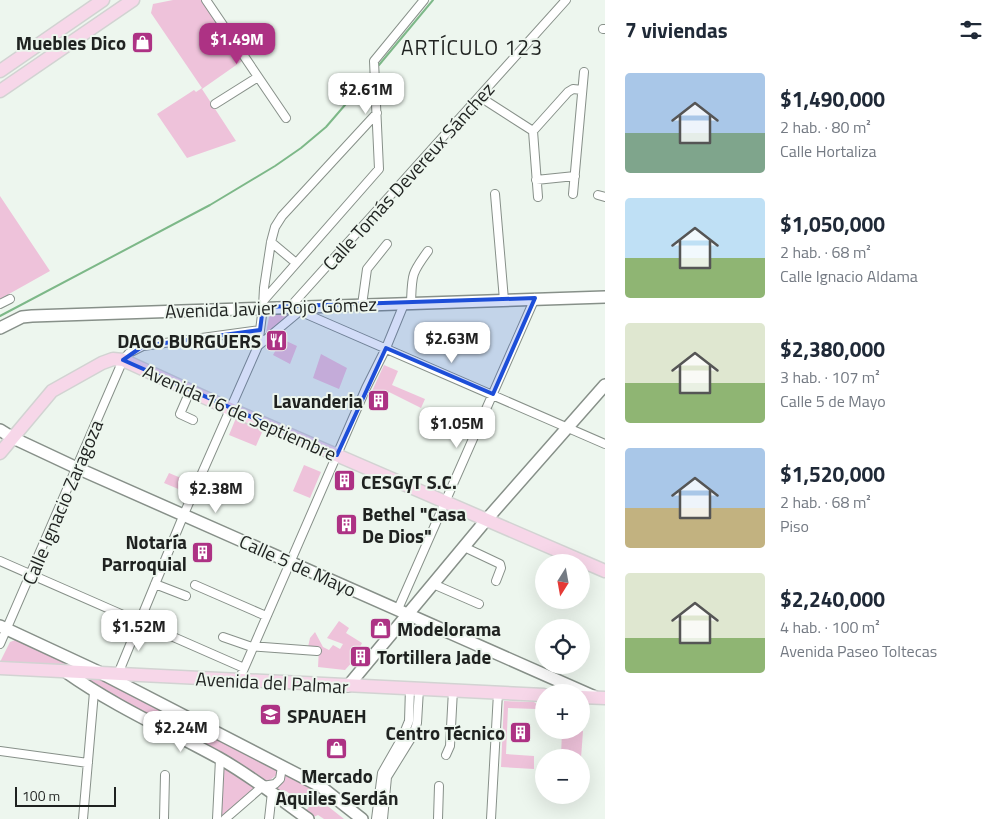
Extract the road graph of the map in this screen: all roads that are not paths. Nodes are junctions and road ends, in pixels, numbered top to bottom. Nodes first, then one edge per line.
1 (103, 0) edge
2 (133, 0) edge
3 (206, 0) edge
4 (424, 0) edge
5 (566, 0) edge
6 (0, 71) edge
7 (584, 72) dead end
8 (258, 76) junction
9 (582, 90) junction
10 (0, 91) edge
11 (480, 97) junction
12 (215, 104) dead end
13 (377, 113) junction
14 (286, 118) dead end
15 (533, 131) junction
16 (575, 176) junction
17 (536, 180) junction
18 (496, 194) dead end
19 (573, 194) dead end
20 (538, 197) dead end
21 (272, 242) junction
22 (387, 244) dead end
23 (428, 251) dead end
24 (296, 262) junction
25 (605, 296) edge
26 (535, 298) junction
27 (10, 299) dead end
28 (504, 300) junction
29 (0, 304) edge
30 (263, 304) junction
31 (408, 304) junction
32 (362, 305) junction
33 (295, 309) junction
34 (0, 328) edge
35 (260, 330) junction
36 (258, 346) junction
37 (386, 348) junction
38 (123, 360) junction
39 (605, 385) edge
40 (190, 391) junction
41 (493, 394) junction
42 (230, 408) junction
43 (193, 420) dead end
44 (568, 428) junction
45 (0, 430) edge
46 (13, 438) junction
47 (605, 444) edge
48 (0, 453) edge
49 (337, 455) junction
50 (77, 468) junction
51 (446, 502) junction
52 (184, 514) junction
53 (487, 519) junction
54 (464, 547) junction
55 (0, 561) edge
56 (290, 561) junction
57 (605, 571) edge
58 (31, 574) junction
59 (496, 581) dead end
60 (155, 584) junction
61 (433, 584) junction
62 (195, 585) dead end
63 (186, 596) dead end
64 (479, 604) dead end
65 (403, 611) junction
66 (266, 616) junction
67 (139, 622) junction
68 (3, 627) edge
69 (223, 637) dead end
70 (0, 644) edge
71 (253, 647) junction
72 (317, 651) dead end
73 (0, 668) edge
74 (66, 672) junction
75 (101, 673) junction
76 (118, 674) junction
77 (241, 674) junction
78 (348, 686) junction
79 (415, 689) junction
80 (453, 690) junction
81 (94, 692) junction
82 (498, 692) junction
83 (535, 694) edge
84 (601, 698) edge
85 (185, 716) junction
86 (202, 725) junction
87 (174, 734) junction
88 (189, 742) junction
89 (0, 751) edge
90 (446, 755) dead end
91 (220, 759) junction
92 (88, 764) junction
93 (282, 767) junction
94 (165, 775) dead end
95 (439, 786) dead end
96 (268, 789) junction
97 (84, 819) edge
98 (164, 819) edge
99 (217, 819) edge
100 (225, 819) edge
101 (270, 819) edge
102 (308, 819) edge
103 (362, 819) edge
104 (376, 819) edge
105 (383, 819) edge
106 (438, 819) edge
107 (491, 819) edge

1 - 6 main road
2 - 10 main road
3 - 8 street
4 - 13 street
5 - 11 street, Calle Tomás Devereux Sánchez
7 - 9 street
8 - 12 street
8 - 14 street
9 - 15 street
9 - 16 street
11 - 15 street
11 - 33 street, Calle Tomás Devereux Sánchez
13 - 21 street
13 - 24 street
15 - 17 street
16 - 17 street
16 - 19 street
17 - 20 street
18 - 28 street
21 - 24 street
21 - 30 street
22 - 32 street
23 - 31 street
24 - 30 street
25 - 26 street, Avenida Javier Rojo Gómez
26 - 28 street, Avenida Javier Rojo Gómez
26 - 41 street
27 - 29 street
28 - 31 street, Avenida Javier Rojo Gómez
30 - 33 street, Avenida Javier Rojo Gómez
30 - 34 street, Avenida Javier Rojo Gómez
30 - 35 street
31 - 32 street, Avenida Javier Rojo Gómez
31 - 37 street
32 - 33 street, Avenida Javier Rojo Gómez
33 - 36 street, Calle Tomás Devereux Sánchez
33 - 37 street
35 - 36 street
35 - 38 street
36 - 42 street
37 - 41 street
37 - 49 street
38 - 40 main road, Avenida 16 de Septiembre
38 - 46 main road
38 - 50 street, Calle Ignacio Zaragoza
39 - 44 street
40 - 42 main road, Avenida 16 de Septiembre
40 - 43 street
41 - 44 street
41 - 51 street
42 - 49 main road, Avenida 16 de Septiembre
42 - 52 street
44 - 47 street
44 - 53 street
45 - 46 street, Calle 5 de Mayo
46 - 48 main road
46 - 50 street, Calle 5 de Mayo
49 - 51 main road, Avenida 16 de Septiembre
49 - 56 street
50 - 52 street, Calle 5 de Mayo
50 - 58 street, Calle Ignacio Zaragoza
51 - 53 main road, Avenida 16 de Septiembre
51 - 65 street
52 - 56 street, Calle 5 de Mayo
52 - 60 street
53 - 54 street
53 - 57 main road, Avenida 16 de Septiembre
54 - 59 street
54 - 61 street
55 - 58 street
56 - 65 street, Calle 5 de Mayo
56 - 66 street
58 - 67 street
58 - 68 street, Calle Ignacio Zaragoza
60 - 63 street
60 - 67 street
61 - 64 street
61 - 65 street
62 - 66 street
65 - 78 street
65 - 84 street, Calle 5 de Mayo
66 - 71 street
67 - 76 street
67 - 77 street
68 - 70 street, Calle Ignacio Zaragoza
68 - 75 street
69 - 71 street
71 - 72 street
71 - 77 street
73 - 74 main road, Avenida del Palmar
74 - 75 main road, Avenida del Palmar
74 - 81 street
75 - 76 main road, Avenida del Palmar
75 - 85 street
76 - 77 main road, Avenida del Palmar
77 - 78 main road, Avenida del Palmar
78 - 79 main road, Avenida del Palmar
79 - 80 main road, Avenida del Palmar
79 - 104 street
79 - 105 street
80 - 82 main road, Avenida del Palmar
80 - 90 street
81 - 87 street
81 - 92 street
82 - 83 main road, Avenida del Palmar
82 - 107 street
85 - 86 street
85 - 87 street
86 - 88 street
86 - 93 street
87 - 88 street
88 - 91 street
89 - 92 street
91 - 96 street
91 - 99 street
92 - 97 street
93 - 96 street
93 - 103 street
94 - 98 street
95 - 106 street
96 - 100 street
96 - 101 street
96 - 102 street

